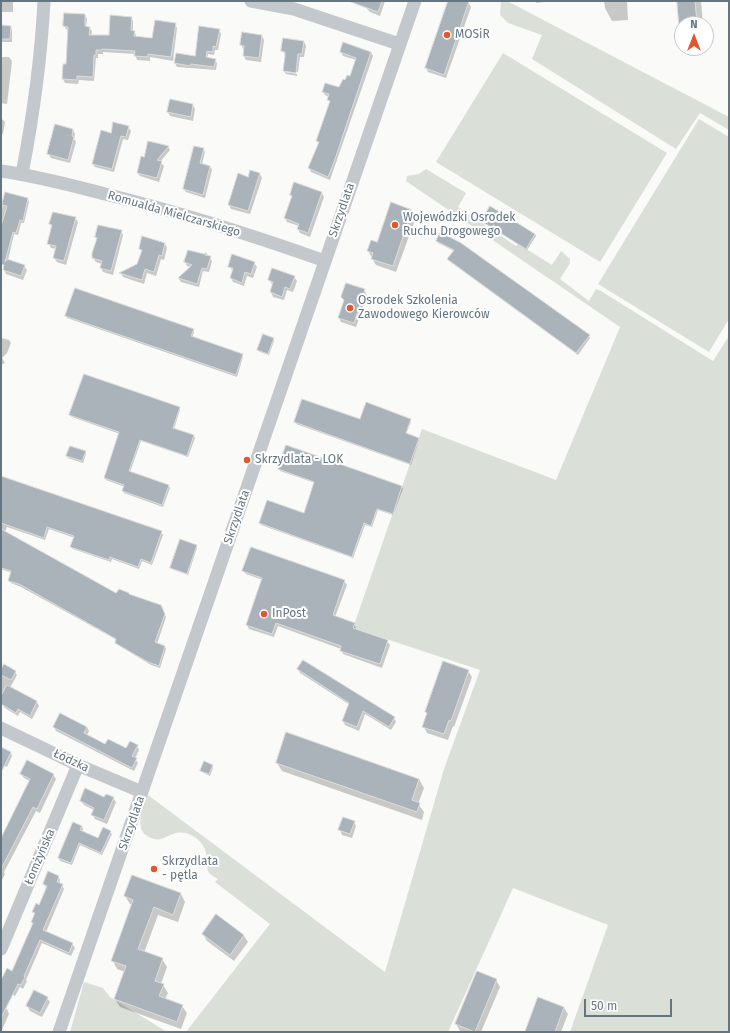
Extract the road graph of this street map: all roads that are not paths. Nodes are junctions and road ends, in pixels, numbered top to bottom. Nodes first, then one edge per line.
1 (44, 1) edge
2 (251, 1) edge
3 (415, 1) edge
4 (399, 44) junction
5 (1, 171) edge
6 (22, 174) junction
7 (325, 261) junction
8 (1, 728) edge
9 (78, 765) junction
10 (142, 792) junction
11 (1, 949) edge
12 (59, 1032) edge

1 - 6 street
2 - 4 street
3 - 4 street, Skrzydlata
4 - 7 street, Skrzydlata
5 - 6 street, Romualda Mielczarskiego
6 - 7 street, Romualda Mielczarskiego
7 - 10 street, Skrzydlata
8 - 9 street, Łódzka
9 - 10 street, Łódzka
9 - 11 street, Łomżyńska
10 - 12 street, Skrzydlata

